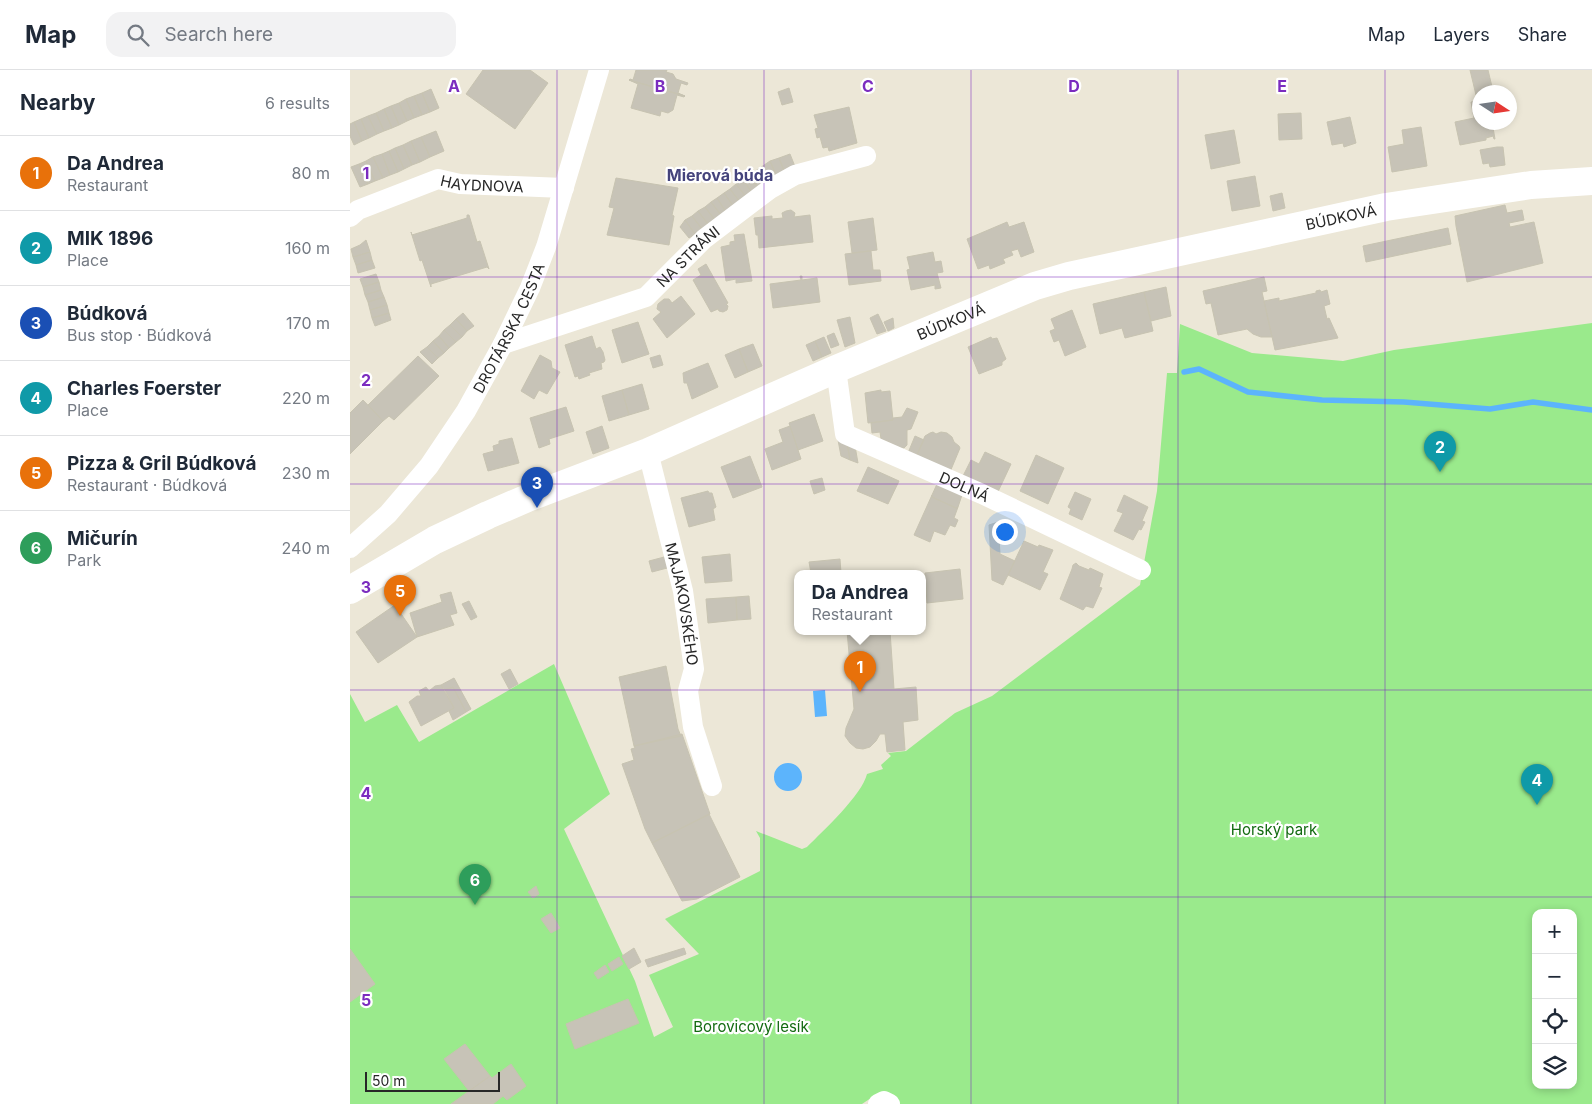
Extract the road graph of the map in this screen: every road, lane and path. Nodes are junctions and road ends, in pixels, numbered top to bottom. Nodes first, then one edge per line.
1 (599, 70) edge
2 (866, 156) dead end
3 (1592, 181) edge
4 (564, 188) junction
5 (350, 217) edge
6 (503, 344) junction
7 (836, 369) junction
8 (648, 452) junction
9 (350, 548) edge
10 (1141, 570) dead end
11 (350, 590) edge
12 (712, 786) dead end
13 (878, 1104) edge
14 (890, 1104) edge

1 - 4 street, DROTÁRSKA CESTA
2 - 6 street, NA STRÁNI
3 - 7 street, BÚDKOVÁ
4 - 5 street, HAYDNOVA
4 - 6 street, DROTÁRSKA CESTA
6 - 9 street, DROTÁRSKA CESTA
7 - 8 street, BÚDKOVÁ
7 - 10 street, DOLNÁ
8 - 11 street, BÚDKOVÁ
8 - 12 street, MAJAKOVSKÉHO
13 - 14 street

